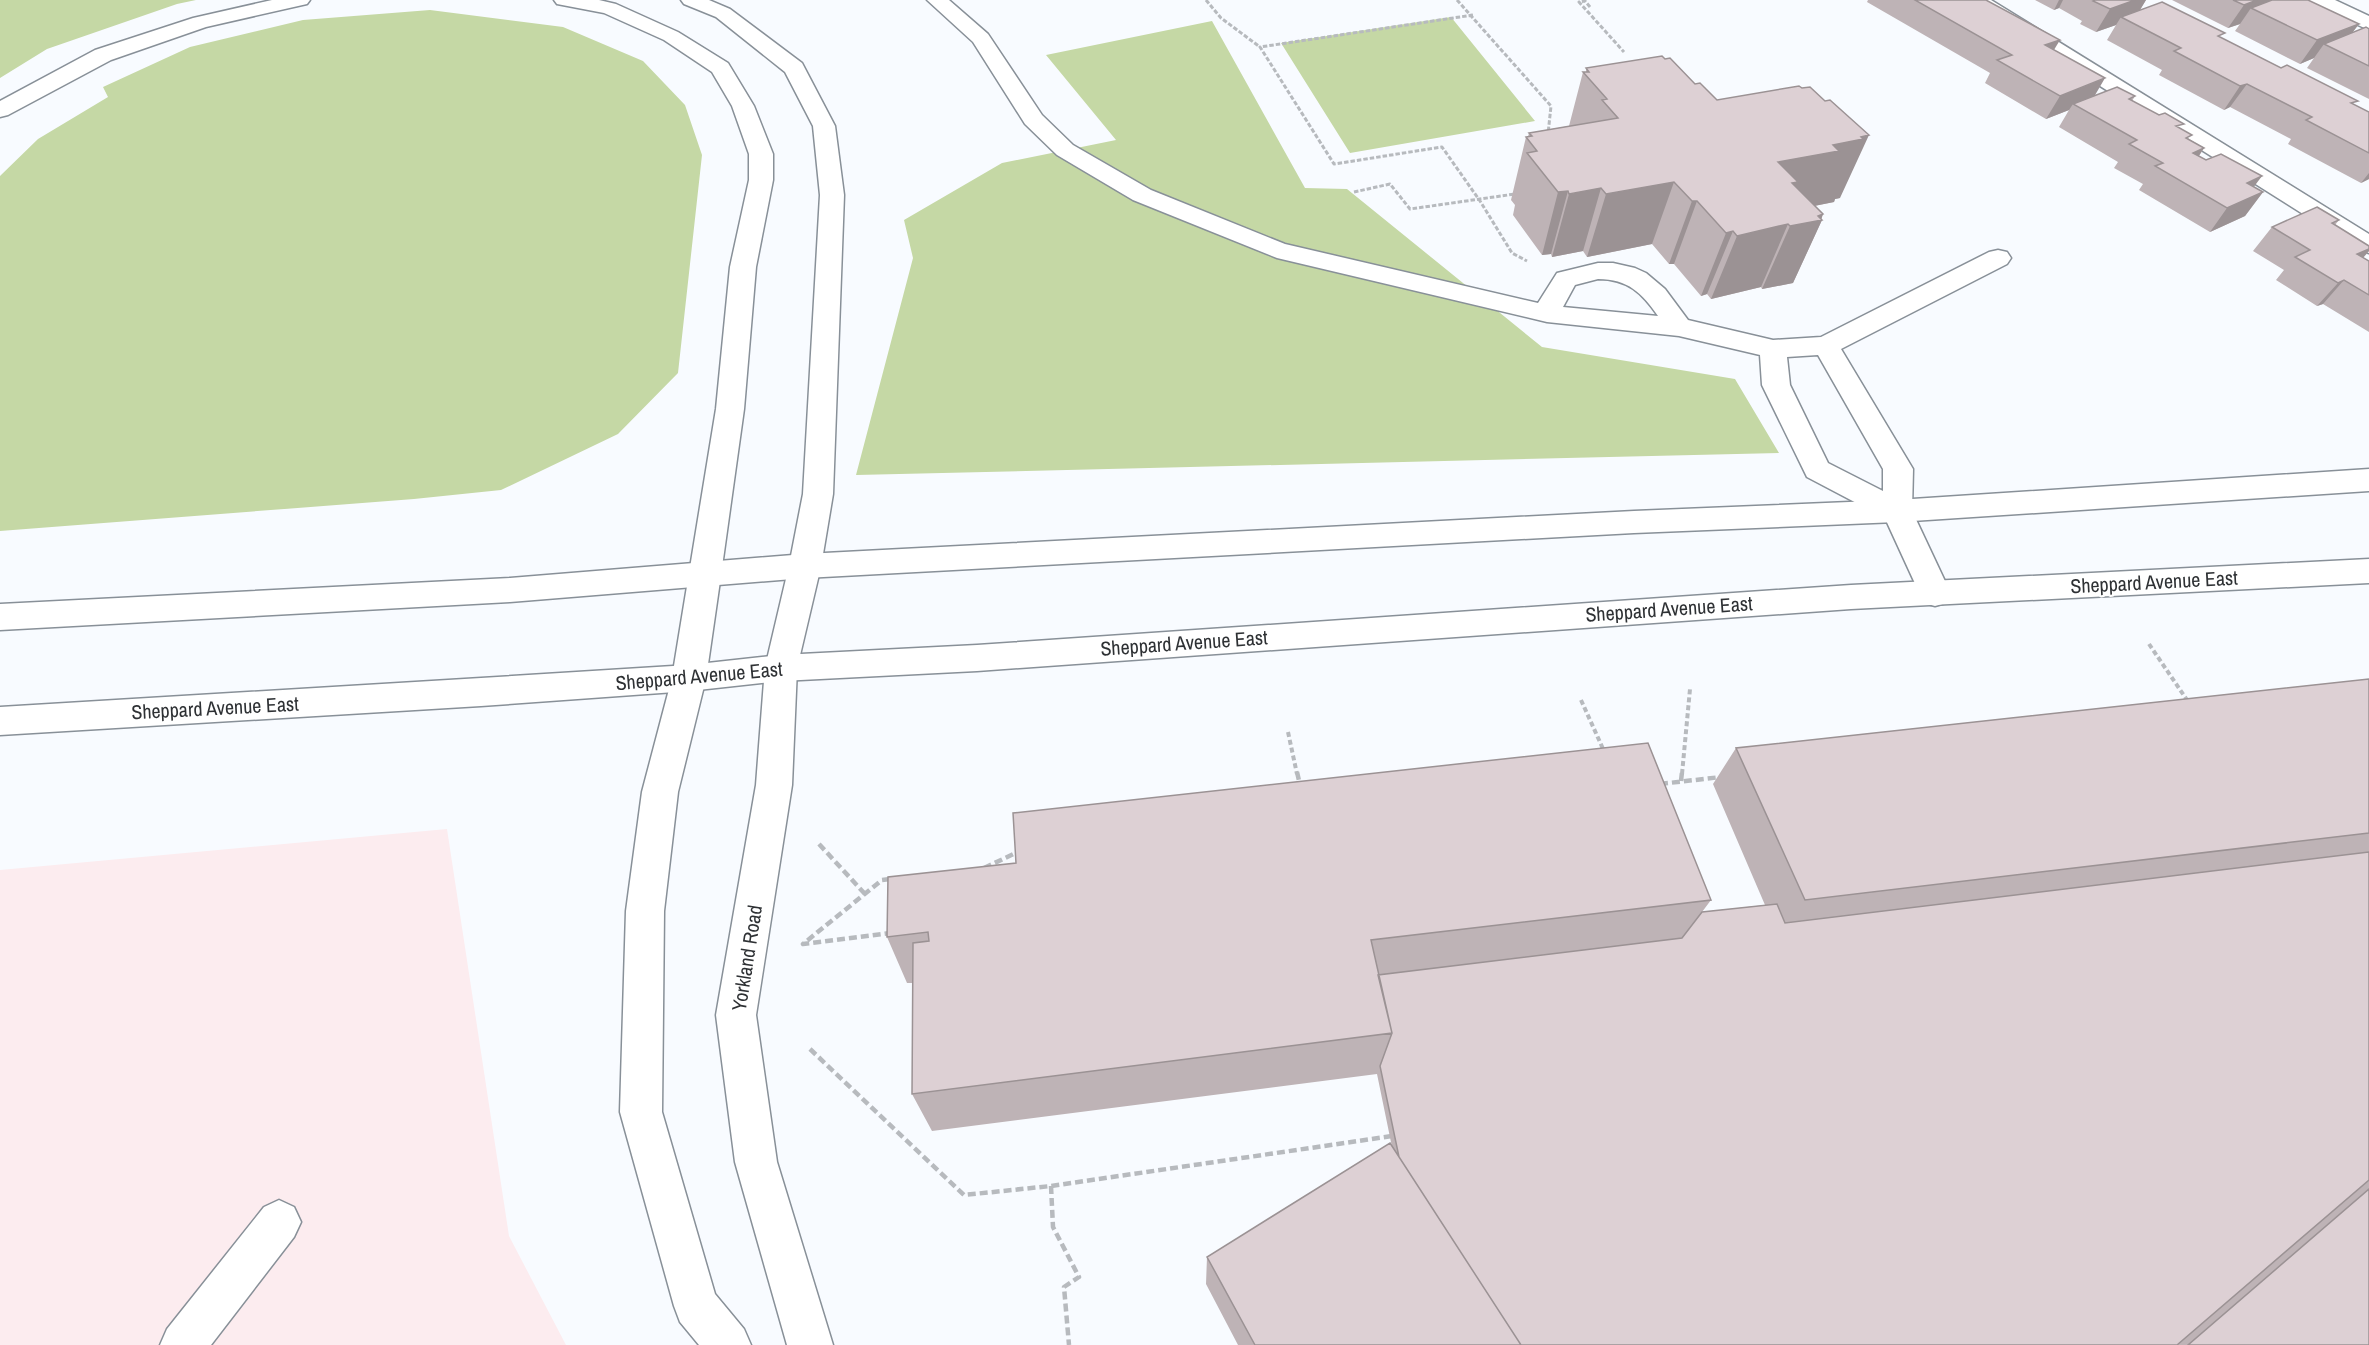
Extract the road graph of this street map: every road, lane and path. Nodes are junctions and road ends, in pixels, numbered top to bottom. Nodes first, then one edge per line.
1 (300, 0) edge
2 (564, 0) edge
3 (691, 0) edge
4 (937, 0) edge
5 (1206, 0) edge
6 (1457, 0) edge
7 (1977, 0) edge
8 (2318, 0) edge
9 (1590, 7) dead end
10 (1473, 15) junction
11 (2369, 24) edge
12 (1260, 47) junction
13 (1624, 52) dead end
14 (0, 110) edge
15 (1547, 142) edge
16 (1354, 192) dead end
17 (1521, 193) dead end
18 (1480, 201) junction
19 (2369, 245) edge
20 (1998, 258) dead end
21 (1566, 279) junction
22 (1547, 314) junction
23 (1679, 327) junction
24 (1826, 346) junction
25 (1773, 349) junction
26 (2369, 480) edge
27 (1897, 511) junction
28 (805, 566) junction
29 (2369, 571) edge
30 (705, 574) junction
31 (1935, 594) junction
32 (0, 617) edge
33 (2149, 644) dead end
34 (781, 668) junction
35 (689, 678) junction
36 (1690, 689) dead end
37 (1581, 700) dead end
38 (2195, 712) edge
39 (0, 721) edge
40 (1288, 732) dead end
41 (1607, 759) edge
42 (1729, 776) dead end
43 (1682, 782) junction
44 (1651, 785) edge
45 (1300, 788) edge
46 (819, 844) dead end
47 (1028, 851) edge
48 (980, 870) edge
49 (893, 879) edge
50 (865, 894) junction
51 (896, 933) edge
52 (810, 1049) dead end
53 (1396, 1135) edge
54 (1051, 1186) junction
55 (279, 1222) dead end
56 (183, 1345) edge
57 (728, 1345) edge
58 (810, 1345) edge
59 (1069, 1345) edge

1 - 14 main road
2 - 30 main road
3 - 28 main road, Yorkland Road
4 - 22 main road
5 - 12 path
6 - 10 path
7 - 19 main road
8 - 11 main road
9 - 13 path
10 - 12 path
10 - 15 path
12 - 18 path
16 - 18 path
17 - 18 path
18 - 21 path
20 - 24 main road
21 - 22 main road
21 - 23 main road
22 - 23 main road
23 - 25 main road
24 - 25 main road
24 - 27 main road
25 - 27 main road
26 - 27 main road
27 - 28 main road
27 - 31 main road
28 - 30 main road
28 - 34 main road, Yorkland Road
29 - 31 main road, Sheppard Avenue East
30 - 32 main road
30 - 35 main road
31 - 34 main road, Sheppard Avenue East
33 - 38 path
34 - 35 main road, Sheppard Avenue East
34 - 58 main road, Yorkland Road
35 - 39 main road, Sheppard Avenue East
35 - 57 main road
36 - 43 path
37 - 41 path
40 - 45 path
42 - 43 path
43 - 44 path
46 - 50 path
47 - 48 path
49 - 50 path
50 - 51 path
52 - 54 path
53 - 54 path
54 - 59 path
55 - 56 main road

